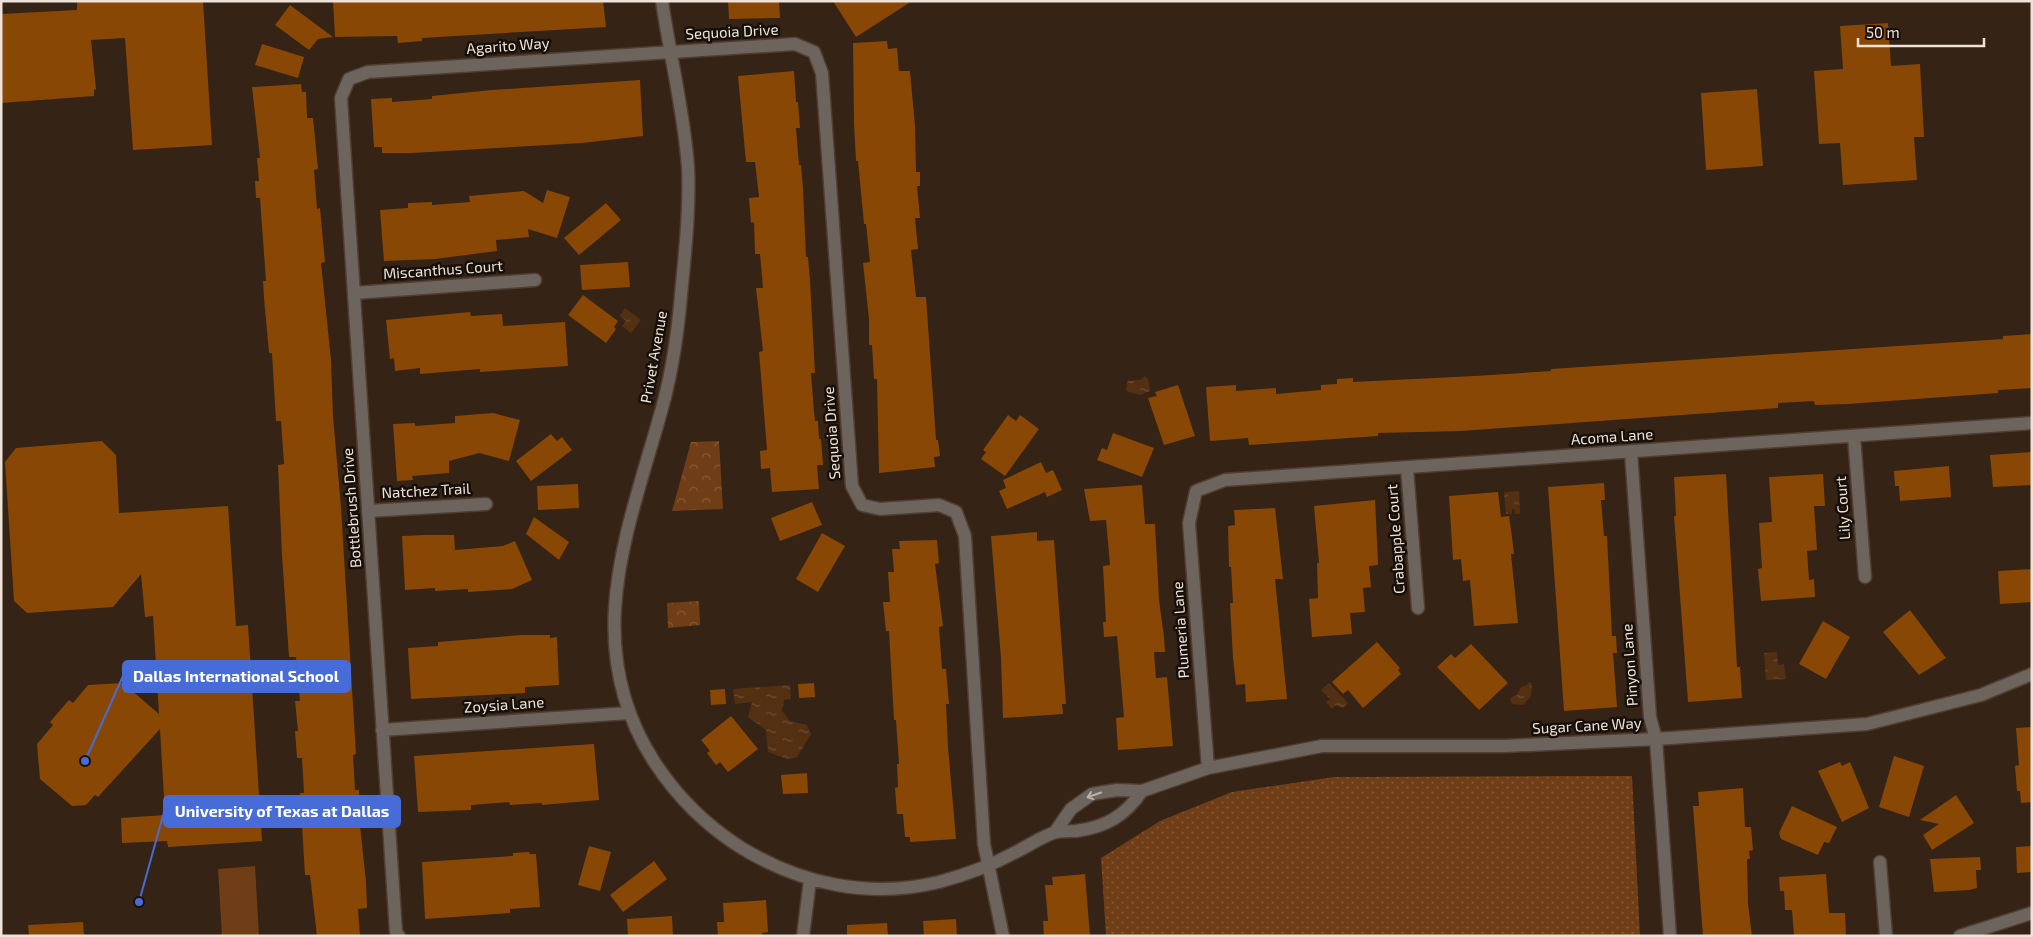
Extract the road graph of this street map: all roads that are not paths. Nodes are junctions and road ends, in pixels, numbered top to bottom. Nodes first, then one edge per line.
1 (662, 1) edge
2 (670, 52) junction
3 (350, 79) joint
4 (535, 280) dead end
5 (354, 293) junction
6 (2032, 423) edge
7 (1854, 436) junction
8 (1631, 452) junction
9 (1407, 468) junction
10 (1196, 491) joint
11 (486, 504) dead end
12 (368, 511) junction
13 (1865, 577) dead end
14 (1418, 608) dead end
15 (2032, 674) edge
16 (629, 713) junction
17 (382, 730) junction
18 (1656, 739) junction
19 (1208, 768) junction
20 (1142, 791) junction
21 (1056, 832) junction
22 (1880, 862) dead end
23 (987, 866) junction
24 (810, 880) junction
25 (2032, 913) edge
26 (398, 936) edge
27 (803, 936) edge
28 (1003, 936) edge
29 (1670, 936) edge
30 (1886, 936) edge
31 (1960, 936) edge

1 - 2 street, Privet Avenue
2 - 3 street, Agarito Way
2 - 16 street, Privet Avenue
2 - 23 street, Sequoia Drive
3 - 5 street, Bottlebrush Drive
4 - 5 street, Miscanthus Court
5 - 12 street, Bottlebrush Drive
6 - 7 street, Acoma Lane
7 - 8 street, Acoma Lane
7 - 13 street, Lily Court
8 - 9 street, Acoma Lane
8 - 18 street, Pinyon Lane
9 - 10 street, Acoma Lane
9 - 14 street, Crabapple Court
10 - 19 street, Plumeria Lane
11 - 12 street, Natchez Trail
12 - 17 street, Bottlebrush Drive
15 - 18 street, Sugar Cane Way
16 - 17 street, Zoysia Lane
16 - 24 street
17 - 26 street, Bottlebrush Drive
18 - 19 street, Sugar Cane Way
18 - 29 street, Pinyon Lane
19 - 20 street, Sugar Cane Way
20 - 21 street
20 -> 21 street, Sugar Cane Way
21 - 23 street
22 - 30 street
23 - 24 street
23 - 28 street, Sequoia Drive
24 - 27 street
25 - 31 street

